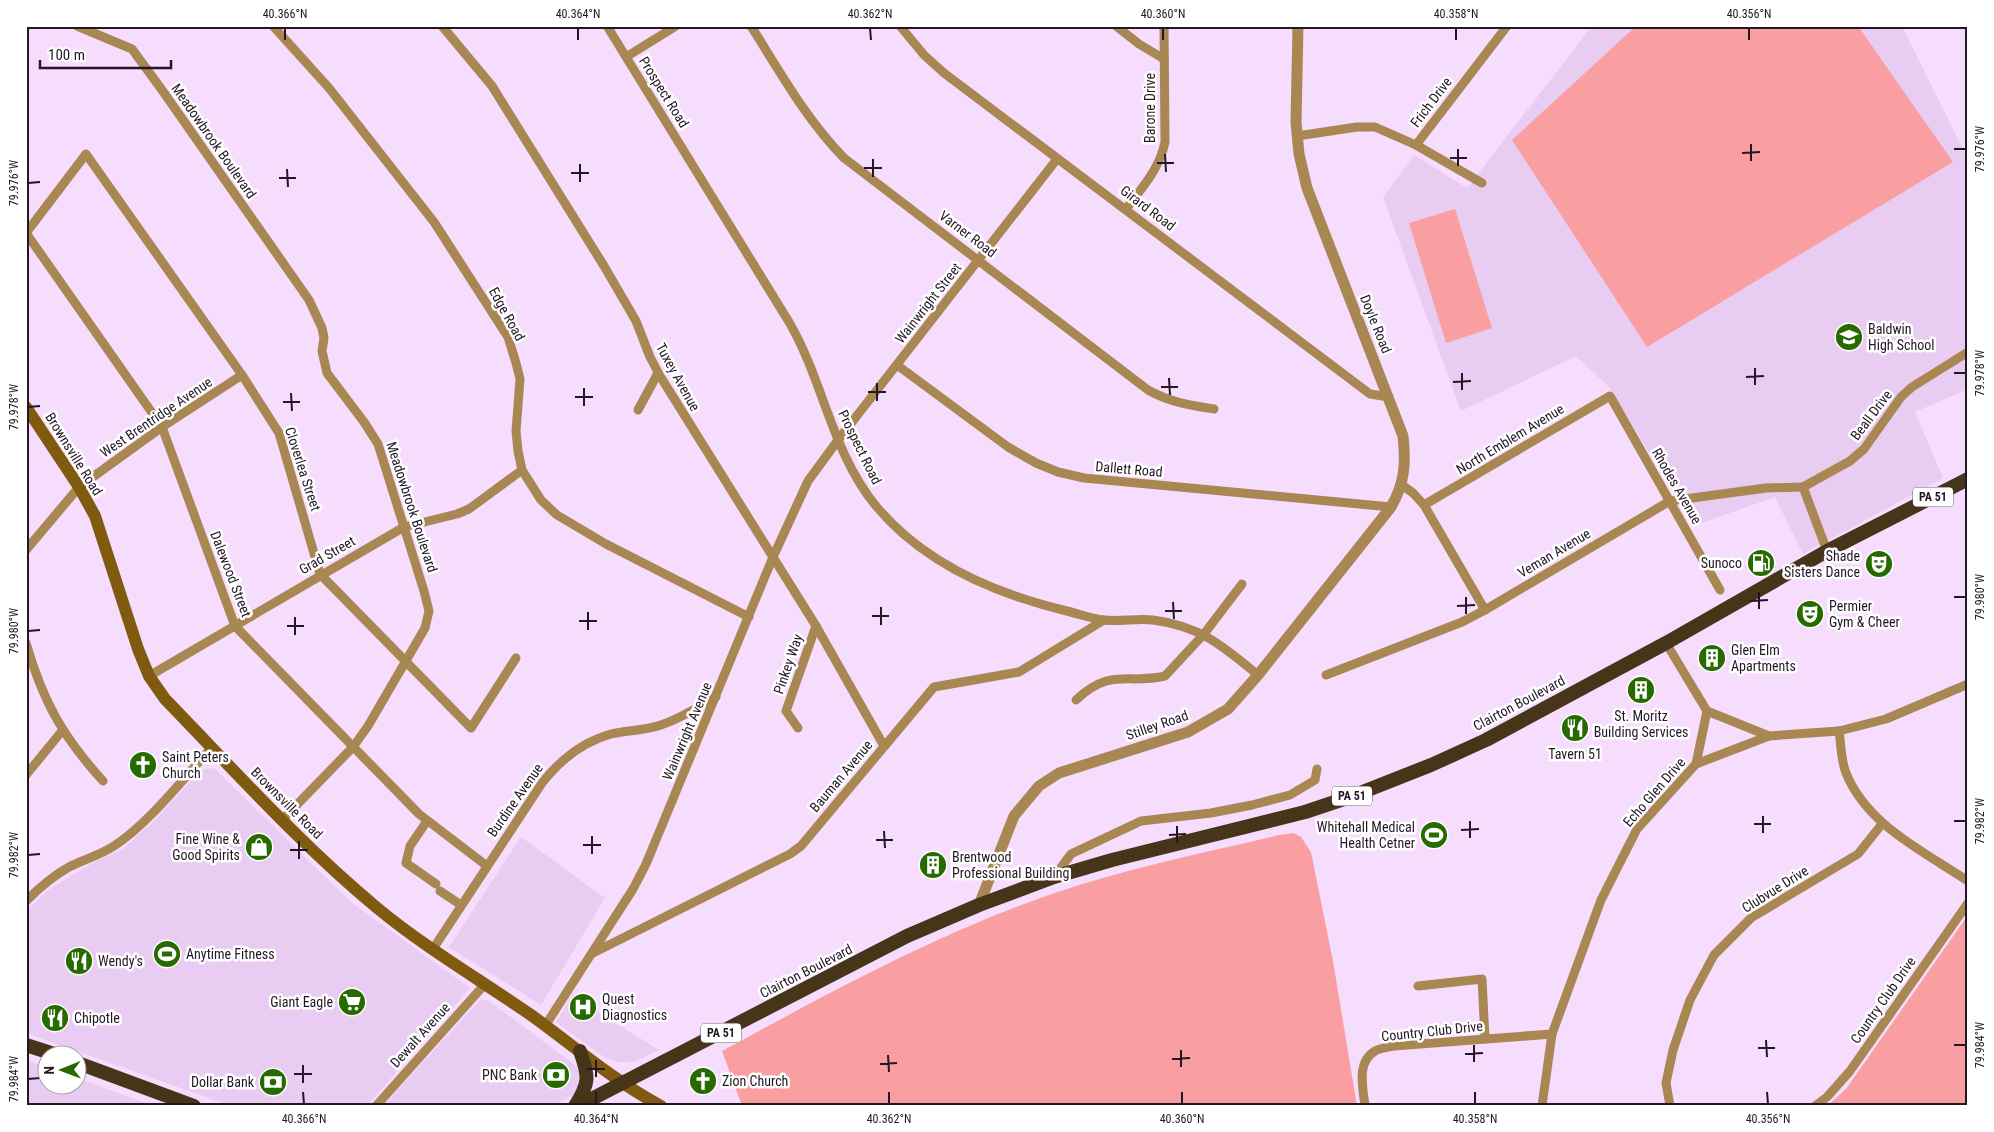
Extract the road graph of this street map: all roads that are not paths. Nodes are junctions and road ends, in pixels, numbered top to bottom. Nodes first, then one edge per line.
1 (77, 26) edge
2 (273, 26) edge
3 (442, 26) edge
4 (607, 26) edge
5 (676, 26) edge
6 (751, 26) edge
7 (900, 26) edge
8 (1116, 26) edge
9 (1164, 26) edge
10 (1298, 26) edge
11 (1507, 26) edge
12 (626, 58) junction
13 (1164, 59) junction
14 (1297, 136) junction
15 (1416, 145) junction
16 (1057, 159) junction
17 (1482, 183) dead end
18 (1126, 209) junction
19 (26, 233) edge
20 (980, 260) junction
21 (1968, 352) edge
22 (897, 365) junction
23 (658, 374) junction
24 (242, 375) junction
25 (1610, 396) joint
26 (1389, 397) junction
27 (26, 407) edge
28 (1214, 409) dead end
29 (638, 410) dead end
30 (162, 427) junction
31 (838, 440) junction
32 (522, 470) junction
33 (1968, 479) edge
34 (1402, 485) junction
35 (79, 487) junction
36 (1802, 487) junction
37 (1670, 501) junction
38 (1391, 506) junction
39 (1424, 506) junction
40 (404, 526) junction
41 (26, 550) edge
42 (1827, 551) junction
43 (773, 557) junction
44 (320, 574) junction
45 (1242, 584) dead end
46 (1720, 590) dead end
47 (1485, 610) junction
48 (749, 617) junction
49 (1104, 620) junction
50 (235, 626) junction
51 (816, 626) junction
52 (1204, 634) junction
53 (26, 643) edge
54 (1666, 643) junction
55 (516, 658) dead end
56 (405, 662) junction
57 (1258, 675) junction
58 (1326, 675) dead end
59 (149, 676) junction
60 (1968, 684) edge
61 (716, 697) junction
62 (1076, 700) dead end
63 (1707, 711) junction
64 (798, 728) dead end
65 (62, 731) junction
66 (1839, 731) junction
67 (1769, 736) junction
68 (884, 746) junction
69 (212, 747) junction
70 (353, 747) junction
71 (1696, 764) junction
72 (1318, 769) dead end
73 (26, 775) edge
74 (102, 781) dead end
75 (282, 820) junction
76 (427, 821) junction
77 (1882, 824) junction
78 (487, 866) junction
79 (1054, 877) junction
80 (1968, 881) edge
81 (26, 901) edge
82 (1968, 903) edge
83 (461, 905) junction
84 (979, 905) junction
85 (433, 948) junction
86 (592, 953) junction
87 (484, 984) junction
88 (1418, 986) dead end
89 (546, 1026) junction
90 (1552, 1034) junction
91 (1485, 1039) junction
92 (26, 1045) edge
93 (38, 1049) edge
94 (580, 1051) junction
95 (88, 1067) edge
96 (623, 1083) junction
97 (194, 1106) edge
98 (376, 1106) edge
99 (577, 1106) edge
100 (661, 1106) edge
101 (1366, 1106) edge
102 (1542, 1106) edge
103 (1670, 1106) edge
104 (1815, 1106) edge

1 - 40 street, Meadowbrook Boulevard
2 - 32 street, Edge Road
3 - 23 street, Tuxey Avenue
4 - 12 street, Prospect Road
5 - 12 street
6 - 20 street, Varner Road
7 - 16 street, Girard Road
8 - 13 street
9 - 13 street, Barone Drive
10 - 14 street, Doyle Road
11 - 15 street, Frich Drive
12 - 31 street, Prospect Road
13 - 18 street, Barone Drive
14 - 15 street, Frich Drive
14 - 26 street, Doyle Road
15 - 17 street
16 - 18 street, Girard Road
16 - 20 street, Wainwright Street
18 - 26 street, Girard Road
19 - 24 street, Cloverlea Street
19 - 30 street, Dalewood Street
20 - 22 street, Wainwright Street
20 - 28 street, Varner Road
21 - 36 street, Beall Drive
22 - 31 street, Wainwright Street
22 - 38 street, Dallett Road
23 - 29 street
23 - 43 street, Tuxey Avenue
24 - 30 street, West Brentridge Avenue
24 - 44 street, Cloverlea Street
25 - 37 street, Rhodes Avenue
25 - 39 street, North Emblem Avenue
26 - 34 street, Doyle Road
27 - 35 main road, Brownsville Road
30 - 35 street, West Brentridge Avenue
30 - 50 street, Dalewood Street
31 - 43 street, Wainwright Avenue
31 - 49 street, Prospect Road
32 - 40 street, Grad Street
32 - 48 street, Edge Road
33 - 42 highway, Clairton Boulevard / PA 51
34 - 38 street, Stilley Road
34 - 39 street
35 - 41 street, West Brentridge Avenue
35 - 59 main road, Brownsville Road
36 - 37 street, Veman Avenue
36 - 42 street
37 - 46 street, Rhodes Avenue
37 - 47 street, Veman Avenue
38 - 57 street, Stilley Road
39 - 47 street
40 - 44 street, Grad Street
40 - 56 street, Meadowbrook Boulevard
42 - 54 highway, Clairton Boulevard / PA 51
43 - 48 street, Wainwright Avenue
43 - 51 street, Tuxey Avenue
44 - 50 street, Grad Street
44 - 56 street, Cloverlea Street
45 - 52 street
47 - 58 street, Veman Avenue
48 - 61 street, Wainwright Avenue
49 - 52 street, Prospect Road
49 - 68 street, Bauman Avenue
50 - 59 street, Grad Street
50 - 70 street, Dalewood Street
51 - 64 street, Pinkey Way
51 - 68 street, Tuxey Avenue
52 - 57 street, Prospect Road
52 - 62 street
53 - 65 street
54 - 63 street
54 - 79 highway, Clairton Boulevard / PA 51
55 - 56 street, Cloverlea Street
56 - 70 street, Meadowbrook Boulevard
57 - 84 street, Stilley Road
59 - 69 main road, Brownsville Road
60 - 66 street, Echo Glen Drive
61 - 78 street, Burdine Avenue
61 - 86 street, Wainwright Avenue
63 - 67 street
63 - 71 street
65 - 73 street
65 - 74 street
66 - 67 street, Echo Glen Drive
66 - 77 street
67 - 71 street, Echo Glen Drive
68 - 86 street, Bauman Avenue
69 - 75 main road, Brownsville Road
69 - 81 street
70 - 75 street, Meadowbrook Boulevard
70 - 76 street, Dalewood Street
71 - 90 street, Echo Glen Drive
72 - 79 street
75 - 85 main road, Brownsville Road
76 - 78 street, Dalewood Street
76 - 83 street
77 - 80 street
77 - 103 street, Clubvue Drive
78 - 83 street, Burdine Avenue
79 - 84 highway, Clairton Boulevard / PA 51
82 - 104 street, Country Club Drive
83 - 85 street, Burdine Avenue
84 - 96 highway, Clairton Boulevard / PA 51
85 - 87 main road, Brownsville Road
86 - 89 street, Wainwright Avenue
87 - 89 main road, Brownsville Road
87 - 98 street, Dewalt Avenue
88 - 91 street
89 - 94 main road, Brownsville Road
90 - 91 street, Country Club Drive
90 - 102 street, Echo Glen Drive
91 - 101 street, Country Club Drive
92 - 93 highway
94 - 96 main road, Brownsville Road
94 - 99 highway
95 - 97 highway
96 - 99 highway, Clairton Boulevard / PA 51
96 - 100 main road, Brownsville Road

